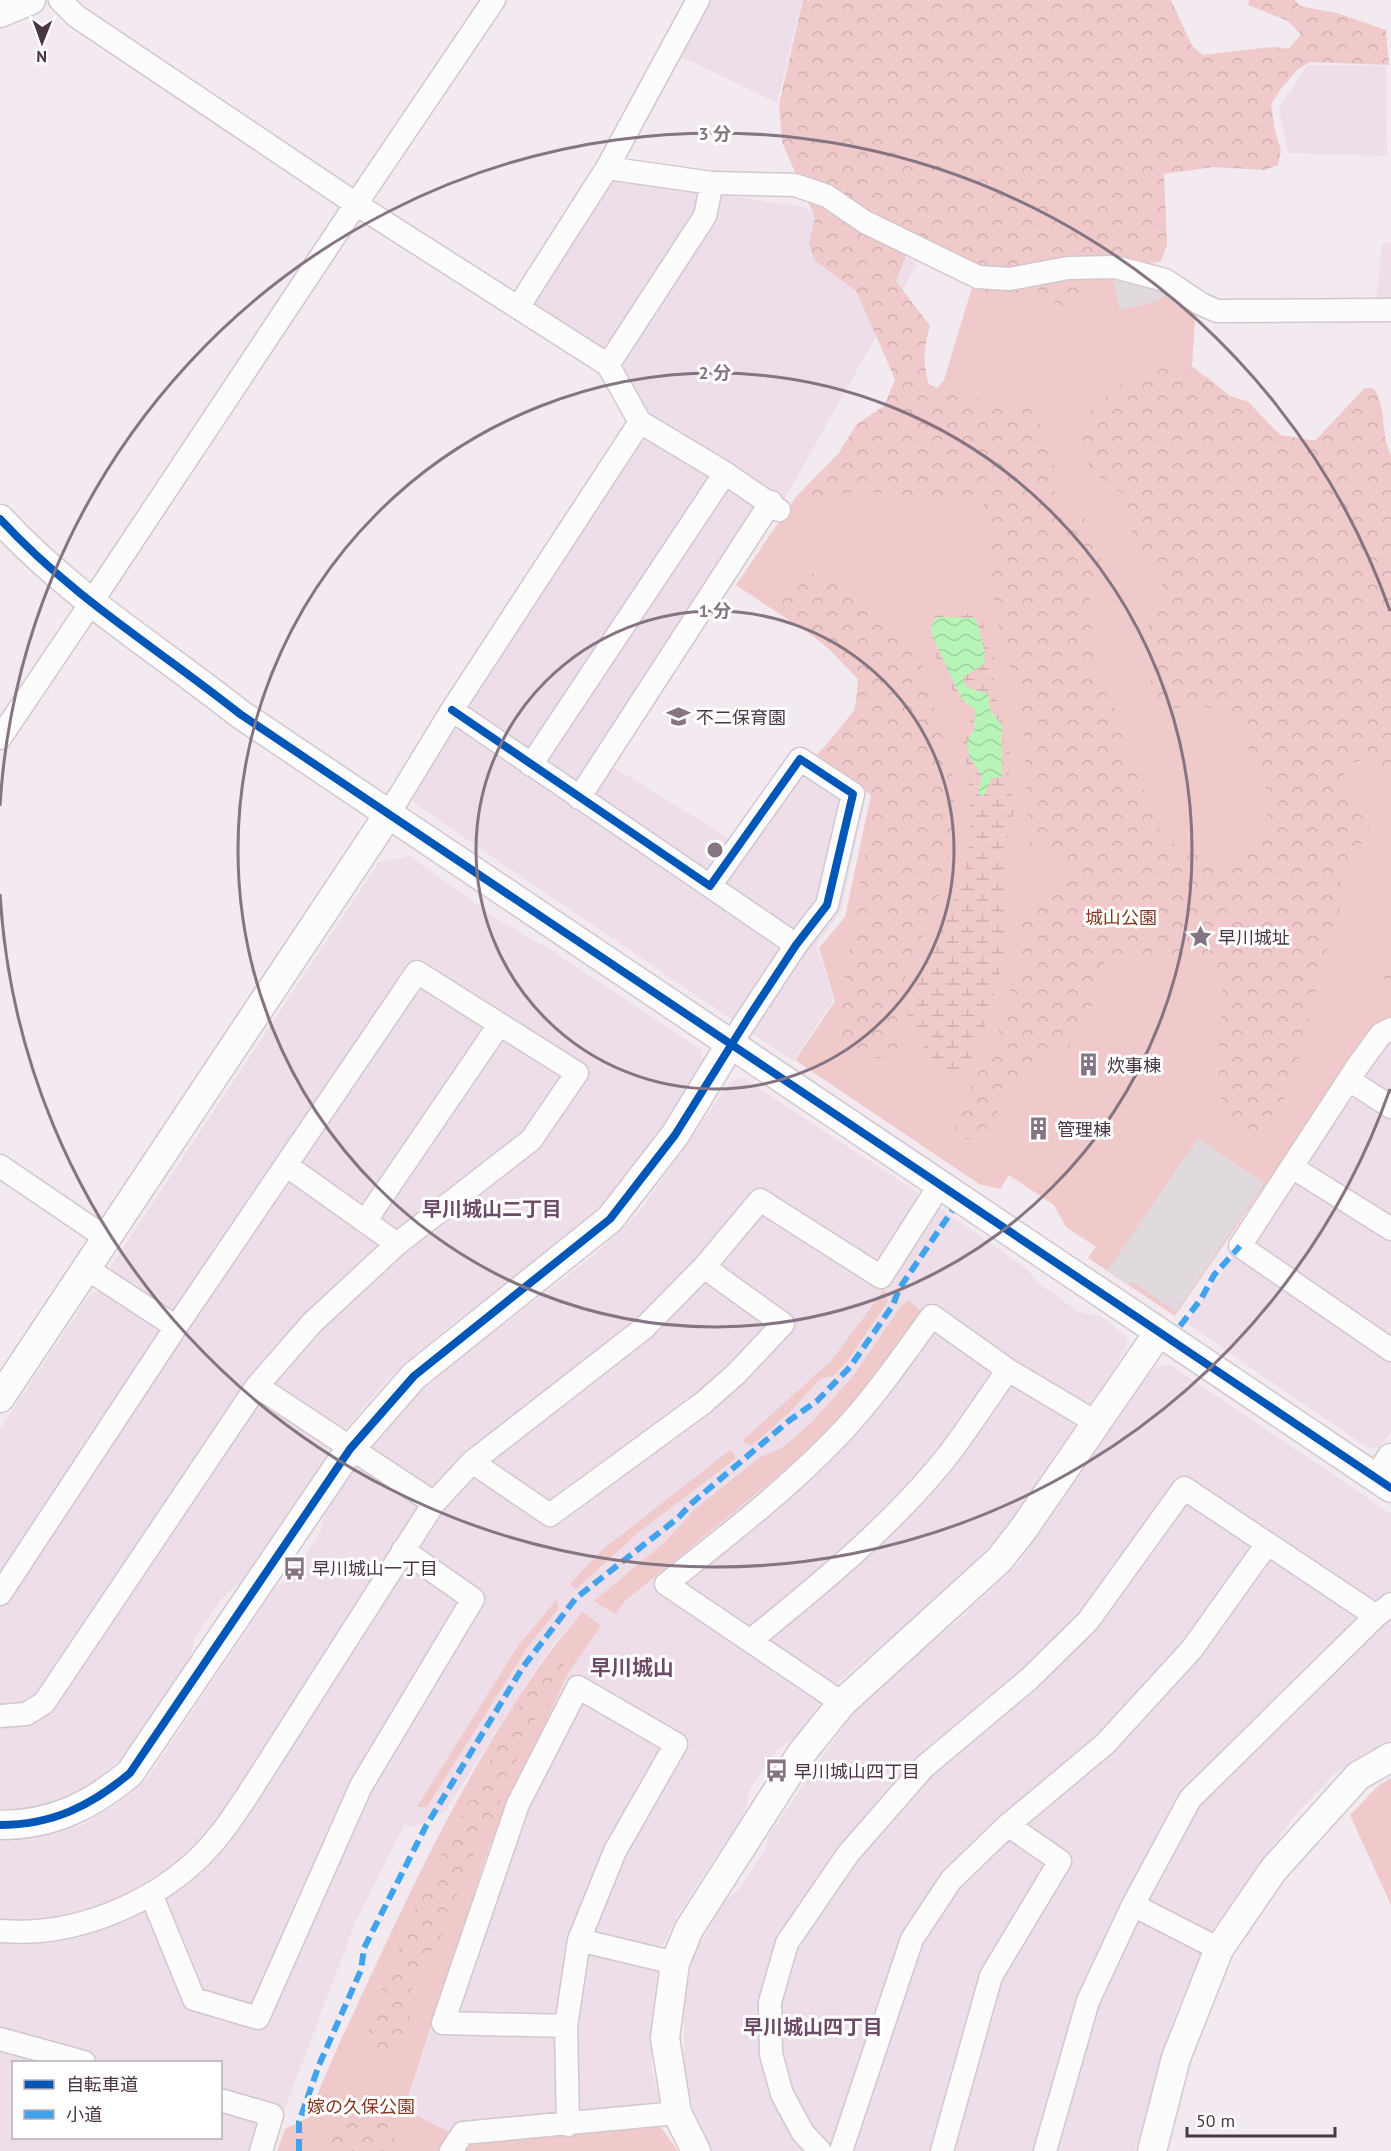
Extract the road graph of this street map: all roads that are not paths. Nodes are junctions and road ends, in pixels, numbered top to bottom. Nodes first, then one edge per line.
1 (31, 0) edge
2 (60, 0) edge
3 (494, 0) edge
4 (698, 0) edge
5 (0, 13) edge
6 (607, 168) junction
7 (712, 183) junction
8 (356, 204) junction
9 (519, 306) junction
10 (1391, 310) edge
11 (608, 365) junction
12 (640, 422) junction
13 (725, 473) junction
14 (0, 519) edge
15 (0, 542) edge
16 (87, 609) junction
17 (452, 710) junction
18 (0, 738) edge
19 (531, 765) junction
20 (579, 798) junction
21 (388, 815) junction
22 (710, 886) junction
23 (796, 945) junction
24 (499, 1025) junction
25 (1391, 1029) edge
26 (730, 1045) junction
27 (1349, 1080) junction
28 (1391, 1107) edge
29 (286, 1165) junction
30 (0, 1166) edge
31 (1292, 1167) junction
32 (941, 1183) junction
33 (366, 1220) junction
34 (1391, 1229) edge
35 (106, 1238) junction
36 (397, 1244) junction
37 (704, 1267) junction
38 (86, 1268) junction
39 (176, 1327) junction
40 (1159, 1332) junction
41 (1391, 1350) edge
42 (1008, 1370) junction
43 (257, 1386) junction
44 (0, 1398) edge
45 (1097, 1423) junction
46 (350, 1449) junction
47 (472, 1462) junction
48 (1387, 1475) edge
49 (434, 1503) junction
50 (1267, 1544) junction
51 (402, 1550) junction
52 (0, 1594) edge
53 (1384, 1610) edge
54 (751, 1640) junction
55 (842, 1703) junction
56 (0, 1716) edge
57 (1391, 1757) edge
58 (0, 1825) edge
59 (1008, 1825) junction
60 (151, 1894) junction
61 (1133, 1905) junction
62 (0, 1931) edge
63 (579, 1940) junction
64 (1219, 1949) junction
65 (675, 1963) junction
66 (566, 2026) junction
67 (0, 2039) edge
68 (80, 2061) edge
69 (222, 2101) edge
70 (677, 2113) junction
71 (568, 2125) junction
72 (261, 2151) edge
73 (451, 2151) edge
74 (696, 2151) edge
75 (820, 2151) edge
76 (841, 2151) edge
77 (942, 2151) edge
78 (1046, 2151) edge
79 (1152, 2151) edge

1 - 5 street
2 - 8 street
3 - 8 street
4 - 6 street
6 - 7 street
6 - 9 street
7 - 10 street
7 - 11 street
8 - 9 street
8 - 16 street
9 - 11 street
11 - 12 street
12 - 13 street
12 - 17 street
13 - 19 street
13 - 20 street
14 - 16 street
15 - 16 street
16 - 18 street
16 - 21 street
17 - 19 street
17 - 21 street
19 - 20 street
20 - 22 street
21 - 26 street
21 - 35 street
22 - 23 street
22 - 23 street
23 - 26 street
24 - 29 street
24 - 33 street
24 - 36 street
25 - 27 street
26 - 32 street
26 - 46 street
27 - 28 street
27 - 31 street
29 - 33 street
29 - 39 street
30 - 35 street
31 - 34 street
31 - 41 street
32 - 37 street
32 - 40 street
33 - 36 street
35 - 38 street
36 - 43 street
37 - 47 street
37 - 47 street
38 - 39 street
38 - 44 street
39 - 52 street
40 - 45 street
40 - 48 street
42 - 45 street
42 - 54 street
42 - 54 street
43 - 46 street
43 - 56 street
45 - 55 street
46 - 49 street
46 - 58 street
47 - 49 street
49 - 51 street
50 - 53 street
50 - 59 street
50 - 75 street
51 - 60 street
51 - 60 street
53 - 61 street
54 - 55 street
55 - 65 street
57 - 64 street
59 - 76 street
59 - 77 street
60 - 62 street
61 - 64 street
61 - 78 street
63 - 65 street
63 - 66 street
63 - 66 street
64 - 79 street
65 - 70 street
66 - 71 street
67 - 68 street
69 - 72 street
70 - 71 street
70 - 74 street
71 - 73 street

